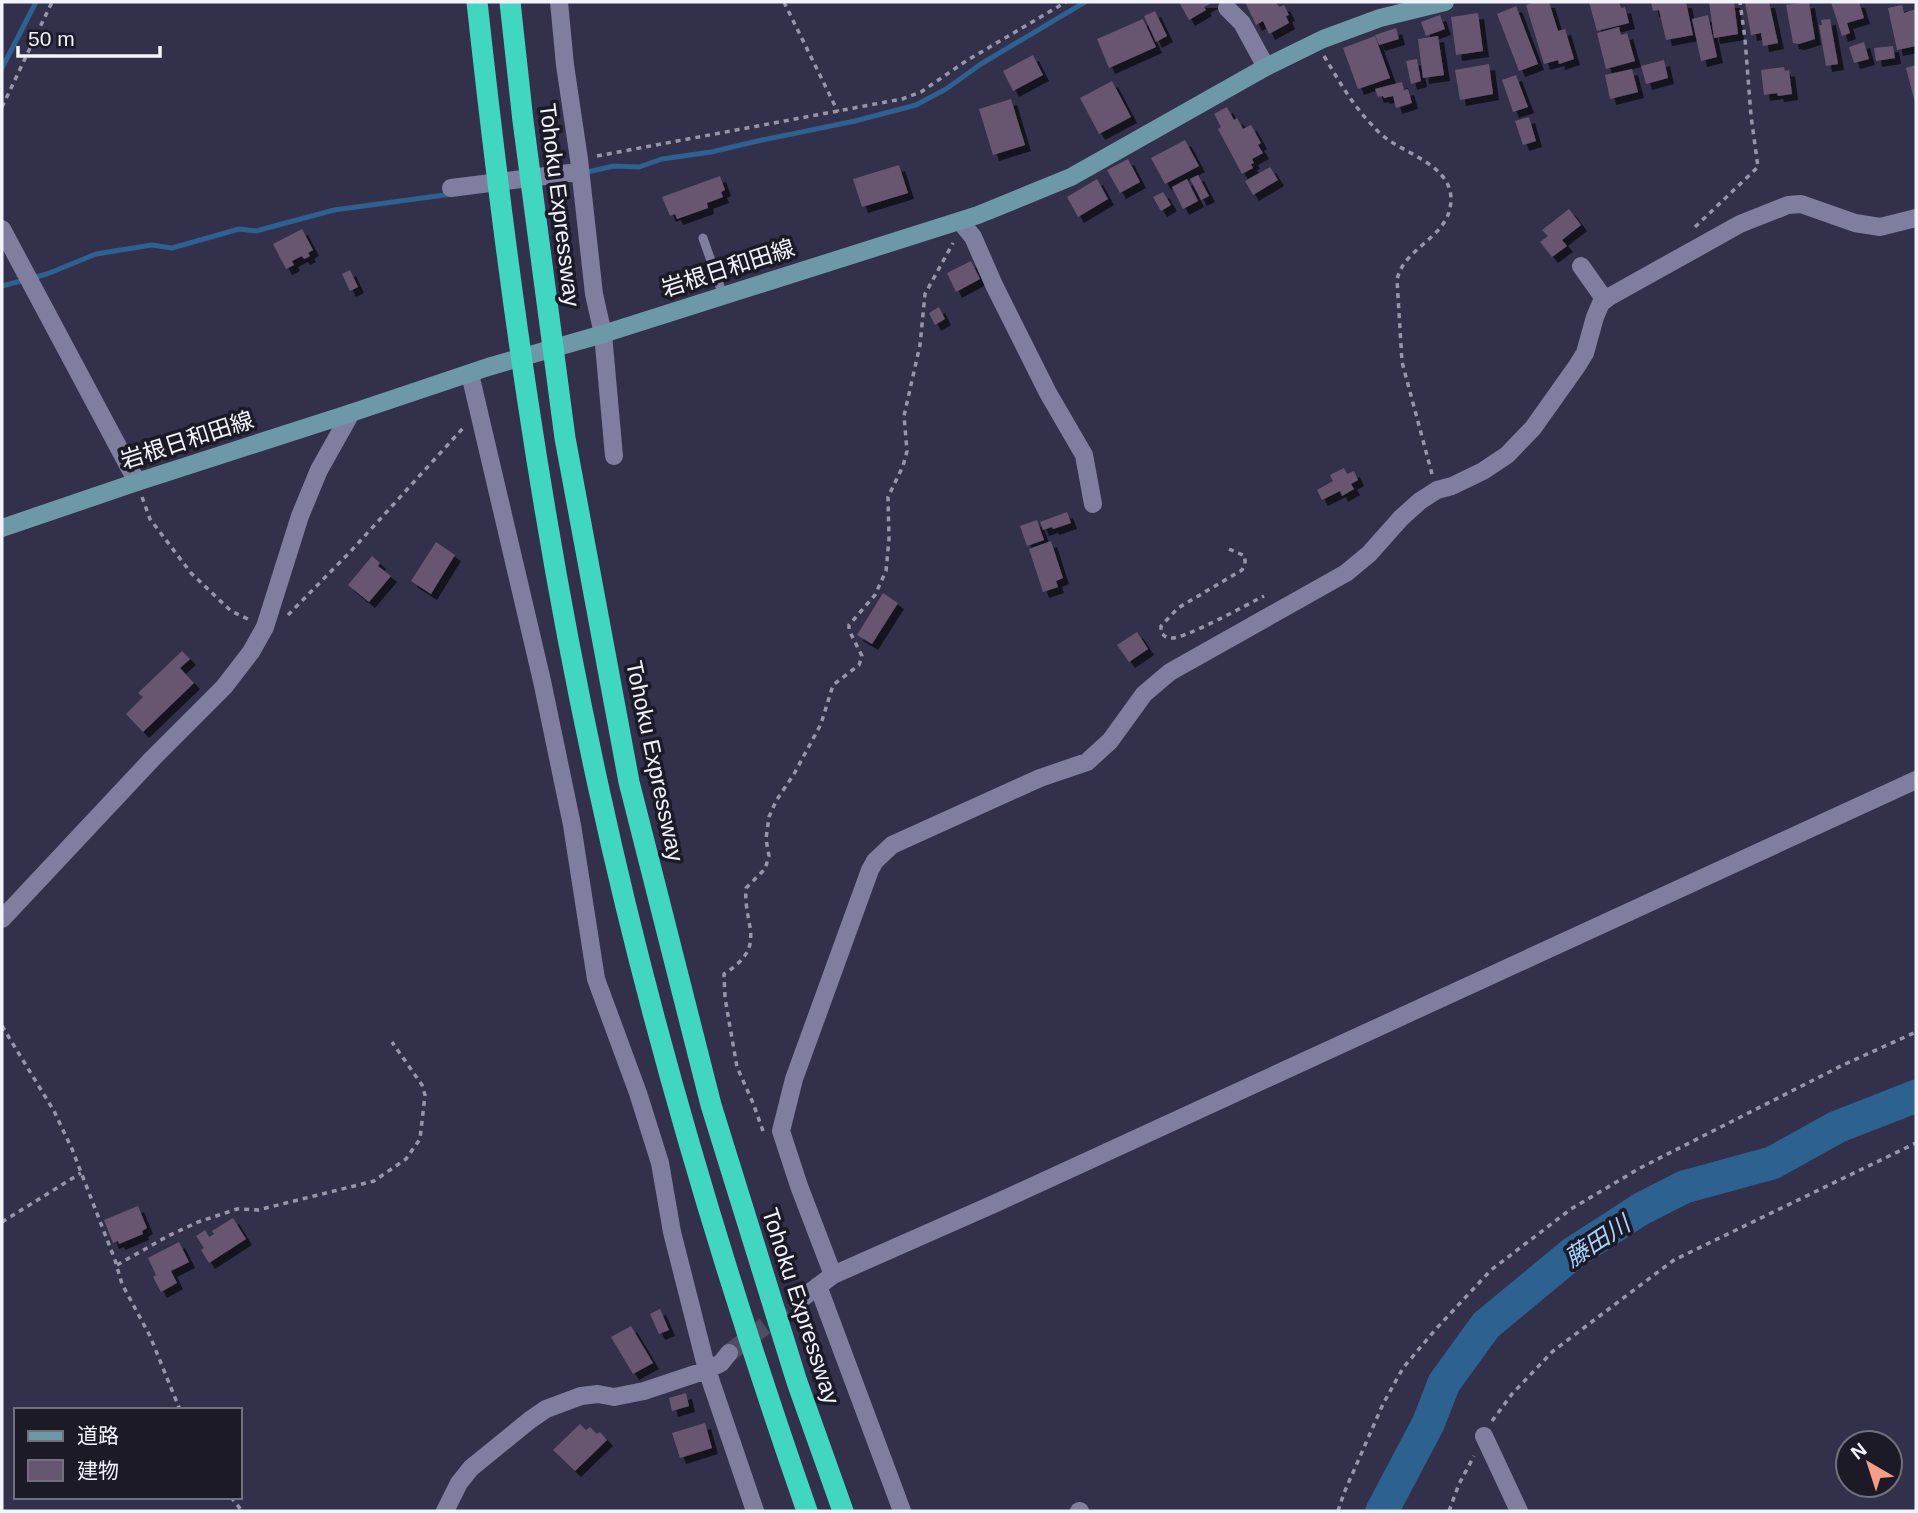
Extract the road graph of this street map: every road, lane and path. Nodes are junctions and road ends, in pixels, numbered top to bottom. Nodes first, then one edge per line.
1 (52, 2) edge
2 (477, 2) edge
3 (510, 2) edge
4 (559, 2) edge
5 (785, 2) edge
6 (1066, 2) edge
7 (1445, 2) edge
8 (1740, 2) edge
9 (1227, 8) dead end
10 (1316, 43) junction
11 (1266, 67) junction
12 (2, 107) edge
13 (838, 112) junction
14 (578, 166) junction
15 (451, 188) dead end
16 (1916, 218) edge
17 (960, 221) junction
18 (2, 229) edge
19 (1690, 232) dead end
20 (703, 238) dead end
21 (1581, 266) dead end
22 (723, 295) junction
23 (1605, 300) junction
24 (595, 336) junction
25 (470, 374) junction
26 (351, 413) junction
27 (614, 456) dead end
28 (137, 482) junction
29 (1437, 490) junction
30 (1093, 504) dead end
31 (2, 528) edge
32 (1229, 549) dead end
33 (1270, 593) dead end
34 (1916, 780) edge
35 (2, 919) edge
36 (2, 1026) edge
37 (1916, 1032) edge
38 (392, 1042) dead end
39 (766, 1141) dead end
40 (1916, 1143) edge
41 (81, 1173) junction
42 (2, 1222) edge
43 (117, 1265) junction
44 (833, 1275) junction
45 (818, 1286) junction
46 (797, 1302) tunnel mouth
47 (730, 1353) tunnel mouth
48 (707, 1370) junction
49 (179, 1408) edge
50 (1484, 1436) junction
51 (445, 1511) edge
52 (755, 1511) edge
53 (807, 1511) edge
54 (843, 1511) edge
55 (902, 1511) edge
56 (1338, 1511) edge
57 (1449, 1511) edge
58 (1519, 1511) edge

1 - 12 path
2 - 53 highway
3 - 54 highway, Tohoku Expressway
4 - 14 street
5 - 13 path
6 - 13 path
7 - 10 main road, 岩根日和田線
8 - 19 path
9 - 11 street
10 - 11 main road, 岩根日和田線
10 - 29 path
11 - 17 main road, 岩根日和田線
13 - 14 path
14 - 15 street
14 - 24 street
16 - 23 street
17 - 22 main road, 岩根日和田線
17 - 30 street
17 - 39 path
18 - 28 street
20 - 22 lane
21 - 23 street
22 - 24 main road, 岩根日和田線
23 - 29 street
24 - 25 main road, 岩根日和田線
24 - 27 street
25 - 26 main road, 岩根日和田線
25 - 48 street
26 - 28 main road, 岩根日和田線
26 - 35 street
28 - 31 main road, 岩根日和田線
29 - 44 street
32 - 33 path
34 - 44 street
36 - 41 path
37 - 56 path
38 - 43 path
40 - 50 path
41 - 42 path
41 - 43 path
43 - 49 path
44 - 45 street
45 - 46 street
45 - 55 street
47 - 48 street
48 - 51 street
48 - 52 street
50 - 57 path
50 - 58 street

